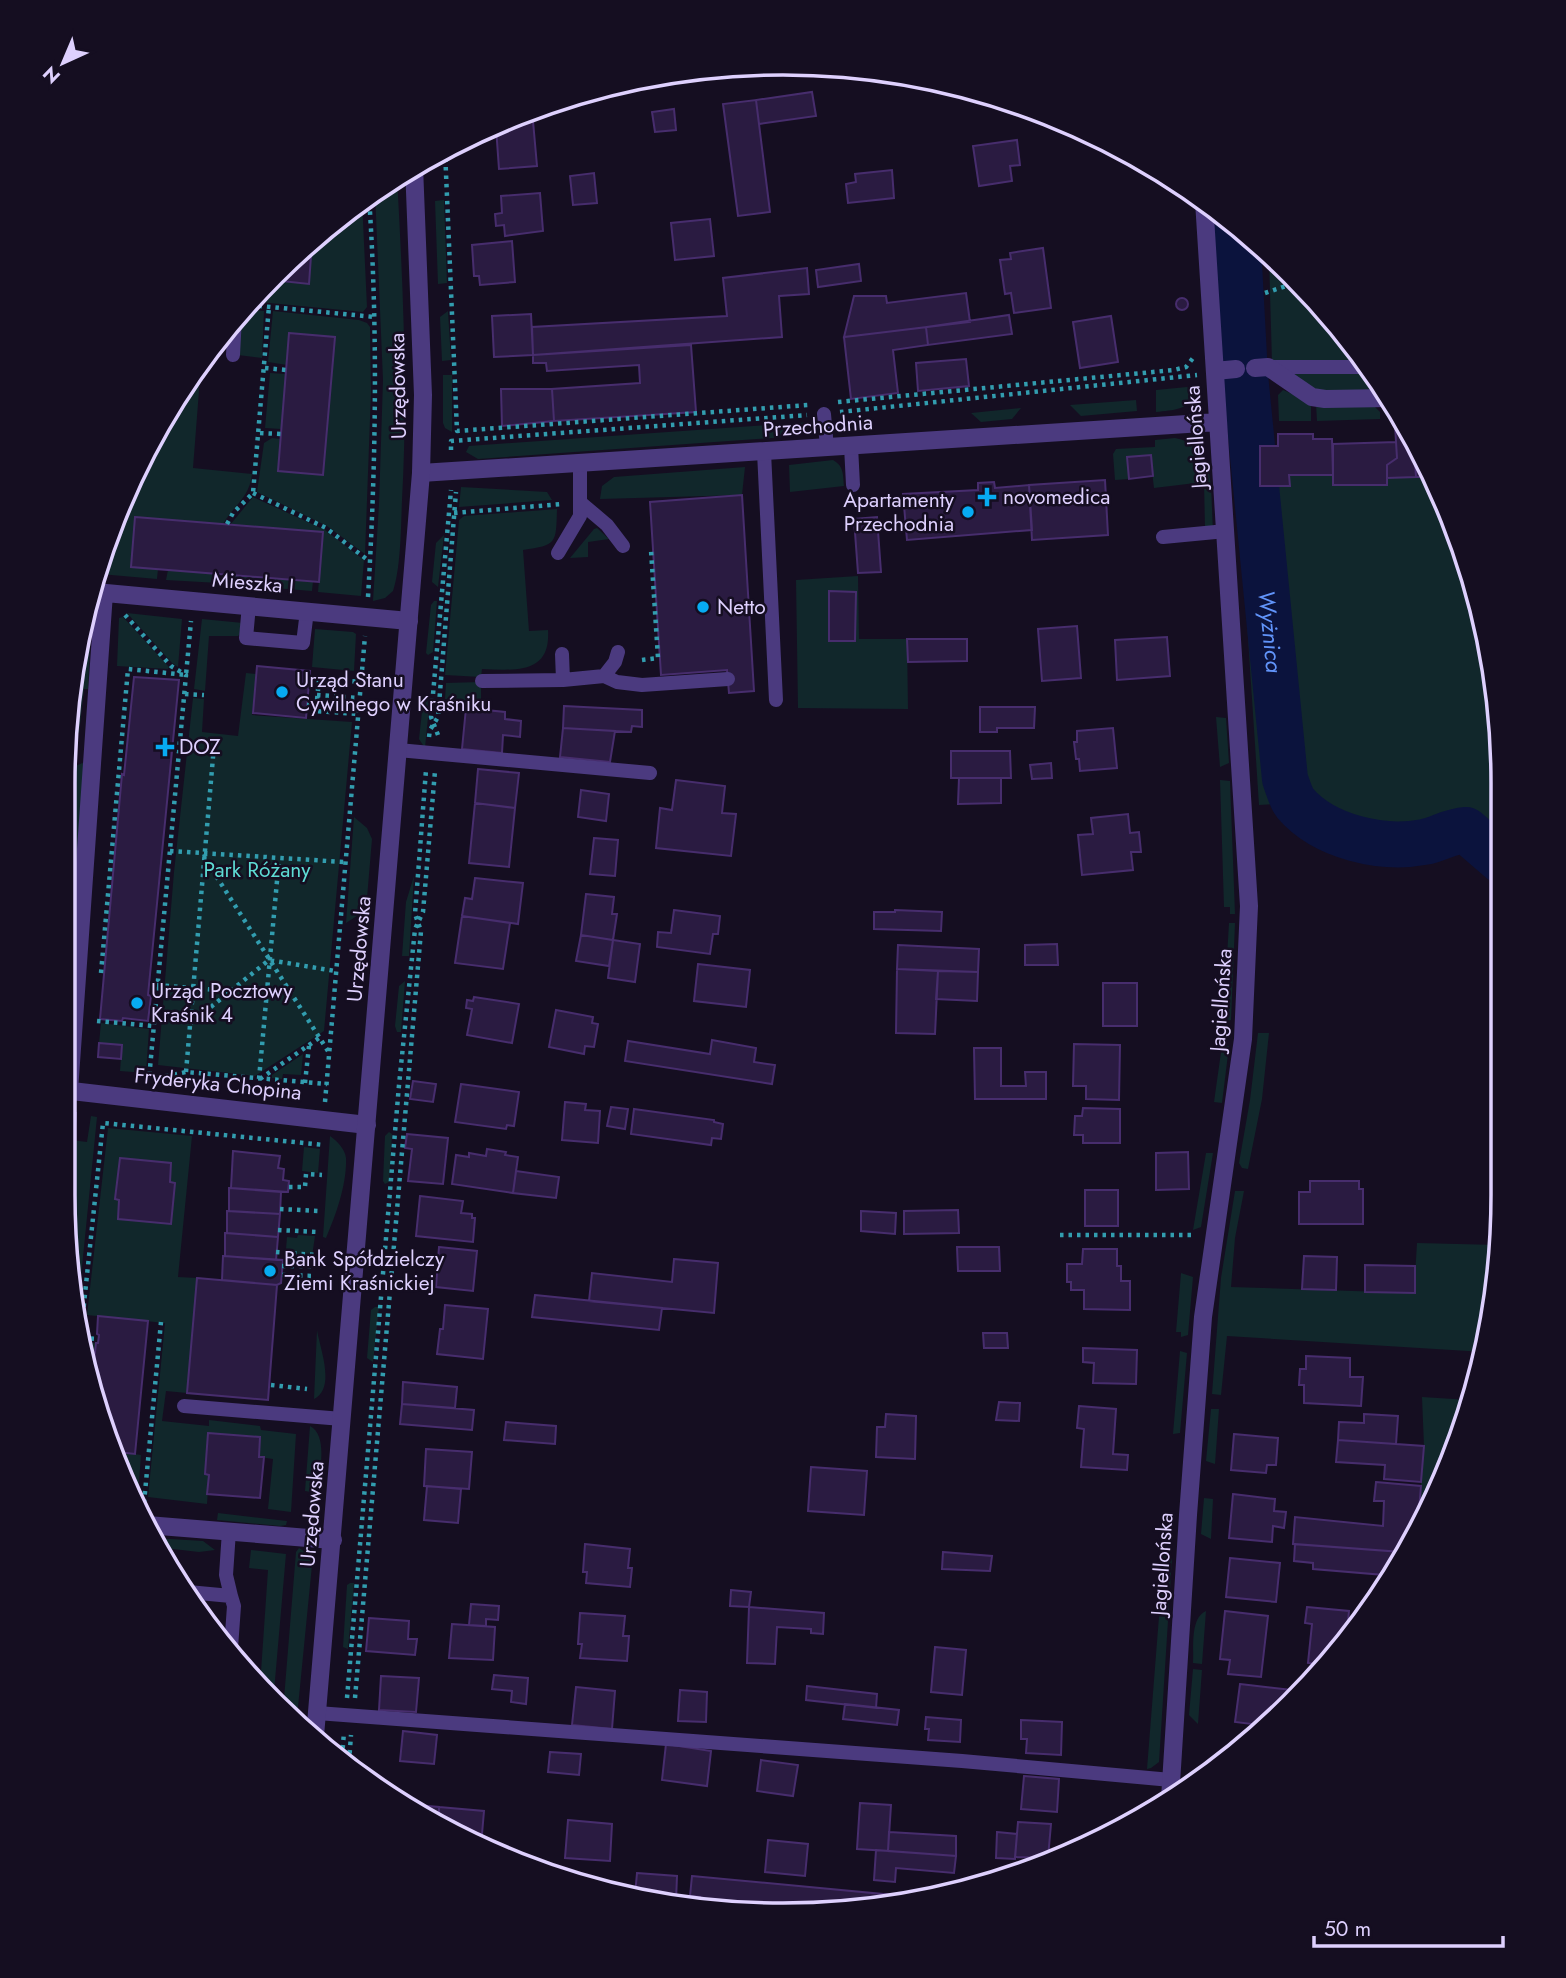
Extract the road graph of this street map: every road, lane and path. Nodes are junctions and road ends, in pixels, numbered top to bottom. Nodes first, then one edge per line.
1 (446, 161) edge
2 (414, 179) edge
3 (370, 209) edge
4 (1206, 216) edge
5 (1286, 286) edge
6 (1265, 293) dead end
7 (261, 305) edge
8 (269, 306) junction
9 (375, 317) junction
10 (234, 337) edge
11 (233, 355) dead end
12 (1355, 367) edge
13 (265, 368) junction
14 (1262, 368) joint
15 (1236, 369) dead end
16 (286, 370) dead end
17 (1214, 371) junction
18 (1376, 398) edge
19 (824, 414) dead end
20 (1217, 422) junction
21 (457, 431) dead end
22 (260, 433) junction
23 (281, 434) dead end
24 (851, 446) junction
25 (827, 448) junction
26 (764, 452) junction
27 (580, 464) junction
28 (451, 472) junction
29 (421, 473) junction
30 (853, 485) dead end
31 (456, 492) dead end
32 (253, 493) junction
33 (581, 503) junction
34 (454, 513) junction
35 (227, 524) dead end
36 (1226, 531) junction
37 (1163, 537) dead end
38 (623, 546) dead end
39 (651, 550) dead end
40 (558, 553) dead end
41 (369, 561) junction
42 (368, 588) dead end
43 (101, 592) edge
44 (98, 603) edge
45 (248, 606) junction
46 (120, 610) dead end
47 (307, 611) junction
48 (191, 616) dead end
49 (409, 621) junction
50 (365, 632) dead end
51 (618, 652) dead end
52 (562, 654) dead end
53 (642, 660) dead end
54 (186, 675) junction
55 (604, 676) junction
56 (310, 678) dead end
57 (319, 679) junction
58 (727, 679) dead end
59 (563, 680) junction
60 (482, 681) dead end
61 (360, 682) junction
62 (185, 694) junction
63 (204, 695) dead end
64 (317, 695) junction
65 (359, 698) junction
66 (776, 701) dead end
67 (307, 705) dead end
68 (316, 705) junction
69 (358, 714) junction
70 (434, 723) junction
71 (215, 734) dead end
72 (398, 750) junction
73 (432, 753) junction
74 (650, 773) dead end
75 (170, 850) junction
76 (204, 853) junction
77 (279, 859) junction
78 (344, 862) junction
79 (418, 922) junction
80 (75, 955) edge
81 (269, 960) junction
82 (335, 971) junction
83 (100, 981) dead end
84 (157, 985) junction
85 (192, 988) junction
86 (228, 991) junction
87 (98, 1008) dead end
88 (97, 1021) junction
89 (190, 1024) junction
90 (153, 1026) junction
91 (96, 1032) dead end
92 (319, 1038) junction
93 (309, 1045) junction
94 (328, 1051) junction
95 (186, 1072) junction
96 (259, 1079) junction
97 (305, 1083) junction
98 (327, 1084) junction
99 (75, 1092) edge
100 (325, 1102) dead end
101 (367, 1125) junction
102 (324, 1145) dead end
103 (322, 1175) dead end
104 (289, 1187) dead end
105 (280, 1209) dead end
106 (319, 1211) dead end
107 (278, 1230) dead end
108 (318, 1232) dead end
109 (1213, 1235) junction
110 (1060, 1236) dead end
111 (276, 1252) dead end
112 (317, 1255) dead end
113 (282, 1266) dead end
114 (316, 1266) dead end
115 (282, 1275) dead end
116 (315, 1276) dead end
117 (84, 1304) edge
118 (161, 1322) dead end
119 (90, 1338) edge
120 (99, 1339) dead end
121 (271, 1385) dead end
122 (307, 1389) dead end
123 (184, 1406) dead end
124 (342, 1419) junction
125 (144, 1500) edge
126 (158, 1526) edge
127 (229, 1531) junction
128 (332, 1540) junction
129 (199, 1593) edge
130 (231, 1596) junction
131 (232, 1638) edge
132 (317, 1713) junction
133 (349, 1716) junction
134 (316, 1727) edge
135 (343, 1749) edge
136 (349, 1754) edge
137 (1171, 1780) junction
138 (1171, 1786) edge

1 - 21 path
2 - 29 street, Urzędowska
3 - 9 path
4 - 17 street, Jagiellońska
5 - 6 path
7 - 8 path
8 - 9 path
8 - 13 path
9 - 41 path
10 - 11 lane
12 - 14 lane
13 - 16 path
13 - 22 path
14 - 18 street
15 - 17 street
17 - 20 street, Jagiellońska
19 - 25 lane
20 - 24 street, Przechodnia
20 - 36 street, Jagiellońska
22 - 23 path
22 - 32 path
24 - 25 street, Przechodnia
24 - 30 lane
25 - 26 street, Przechodnia
26 - 27 street, Przechodnia
26 - 66 lane
27 - 28 street, Przechodnia
27 - 33 lane
28 - 29 street, Przechodnia
28 - 70 path
29 - 49 street, Urzędowska
31 - 34 path
32 - 35 path
32 - 41 path
33 - 34 path
33 - 38 lane
33 - 40 lane
34 - 70 path
36 - 37 lane
36 - 109 street, Jagiellońska
39 - 53 path
41 - 42 path
43 - 45 street, Mieszka I
44 - 80 street
45 - 47 street, Mieszka I
45 - 47 lane
46 - 54 path
47 - 49 street, Mieszka I
48 - 54 path
49 - 72 street, Urzędowska
50 - 61 path
51 - 55 lane
52 - 59 lane
54 - 62 path
54 - 83 path
55 - 58 lane
55 - 59 lane
56 - 57 path
57 - 61 path
57 - 64 path
59 - 60 lane
61 - 65 path
62 - 63 path
62 - 75 path
64 - 65 path
64 - 68 path
65 - 69 path
67 - 68 path
68 - 69 path
69 - 78 path
70 - 73 path
70 - 73 path
71 - 76 path
72 - 73 lane
72 - 101 street, Urzędowska
73 - 74 lane
73 - 79 path
73 - 79 path
75 - 76 path
75 - 84 path
76 - 77 path
76 - 81 path
76 - 85 path
77 - 78 path
77 - 81 path
78 - 82 path
79 - 133 path
81 - 82 path
81 - 86 path
81 - 92 path
81 - 96 path
82 - 94 path
84 - 85 path
84 - 90 path
85 - 86 path
85 - 89 path
86 - 89 path
87 - 88 path
88 - 90 path
88 - 91 path
89 - 95 path
90 - 95 path
92 - 93 path
92 - 94 path
93 - 96 path
93 - 97 path
94 - 98 path
95 - 96 path
96 - 97 path
97 - 98 path
98 - 100 path
99 - 101 street, Fryderyka Chopina
101 - 124 street, Urzędowska
102 - 117 path
103 - 104 path
105 - 106 path
107 - 108 path
109 - 110 path
109 - 137 street, Jagiellońska
111 - 112 path
113 - 114 path
115 - 116 path
118 - 125 path
119 - 120 path
121 - 122 path
123 - 124 lane
124 - 128 street, Urzędowska
126 - 127 street
127 - 128 street
127 - 130 lane
128 - 132 street, Urzędowska
129 - 130 lane
130 - 131 lane
132 - 133 lane
132 - 134 street, Urzędowska
133 - 135 path
133 - 136 path
133 - 137 lane
137 - 138 street, Jagiellońska

